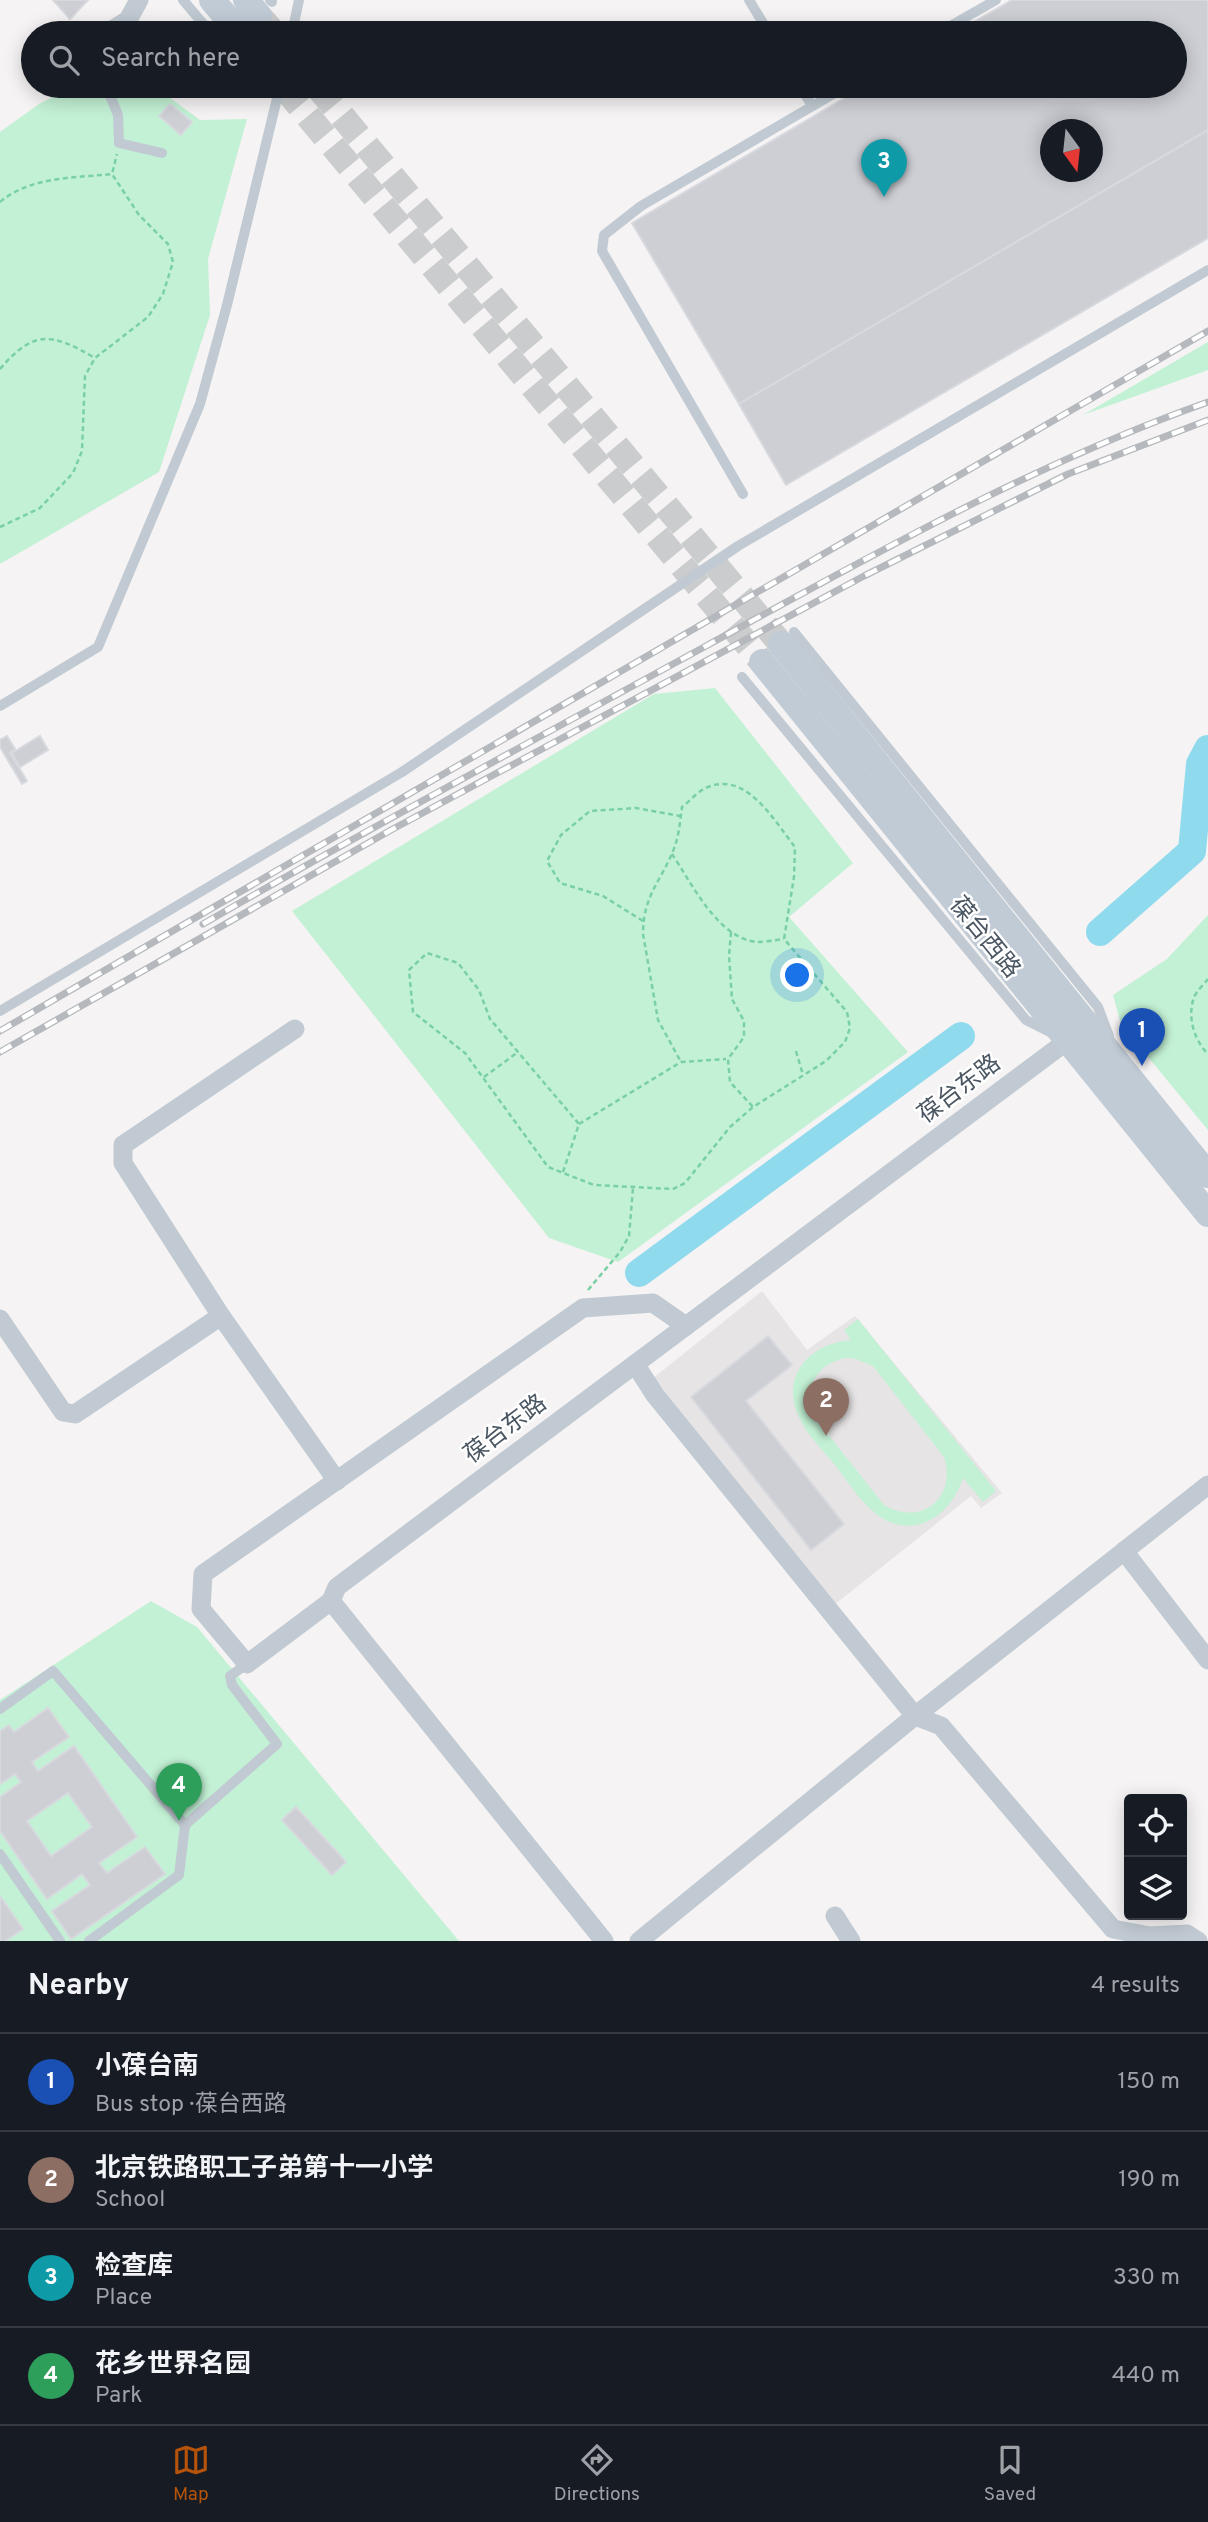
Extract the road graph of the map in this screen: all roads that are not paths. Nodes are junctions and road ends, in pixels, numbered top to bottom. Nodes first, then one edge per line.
1 (139, 0) edge
2 (183, 0) edge
3 (212, 0) edge
4 (299, 0) edge
5 (996, 0) edge
6 (753, 1) edge
7 (126, 21) edge
8 (201, 21) edge
9 (230, 21) tunnel mouth
10 (295, 21) edge
11 (763, 21) edge
12 (959, 21) edge
13 (111, 98) edge
14 (277, 98) edge
15 (807, 98) edge
16 (826, 98) edge
17 (812, 106) junction
18 (162, 153) dead end
19 (1208, 270) edge
20 (743, 494) dead end
21 (0, 706) edge
22 (0, 1011) edge
23 (295, 1028) dead end
24 (1067, 1041) junction
25 (1208, 1175) edge
26 (1208, 1214) edge
27 (221, 1316) junction
28 (0, 1319) edge
29 (686, 1326) junction
30 (635, 1364) junction
31 (337, 1480) junction
32 (1208, 1485) edge
33 (1124, 1552) junction
34 (331, 1601) junction
35 (1208, 1660) edge
36 (247, 1664) junction
37 (0, 1709) edge
38 (915, 1716) junction
39 (185, 1825) junction
40 (0, 1854) edge
41 (835, 1916) dead end
42 (60, 1941) edge
43 (89, 1941) edge
44 (604, 1941) edge
45 (639, 1941) edge
46 (851, 1941) edge
47 (1198, 1941) edge

1 - 7 street
2 - 8 lane
3 - 9 street
4 - 10 lane
5 - 12 lane
6 - 11 lane
13 - 18 lane
14 - 21 lane
15 - 17 lane
16 - 17 lane
17 - 20 lane
19 - 22 lane
23 - 27 street
24 - 25 street, 葆台西路
24 - 26 street, 葆台西路
24 - 29 street, 葆台东路
27 - 28 street
27 - 31 street
29 - 30 street, 葆台东路
29 - 31 street
30 - 34 street, 葆台东路
30 - 38 street
31 - 36 street
32 - 33 street
33 - 35 street
33 - 38 street
34 - 36 street, 葆台东路
34 - 44 street
36 - 39 lane
37 - 39 lane
38 - 45 street
38 - 47 street
39 - 43 lane
40 - 42 lane
41 - 46 street

